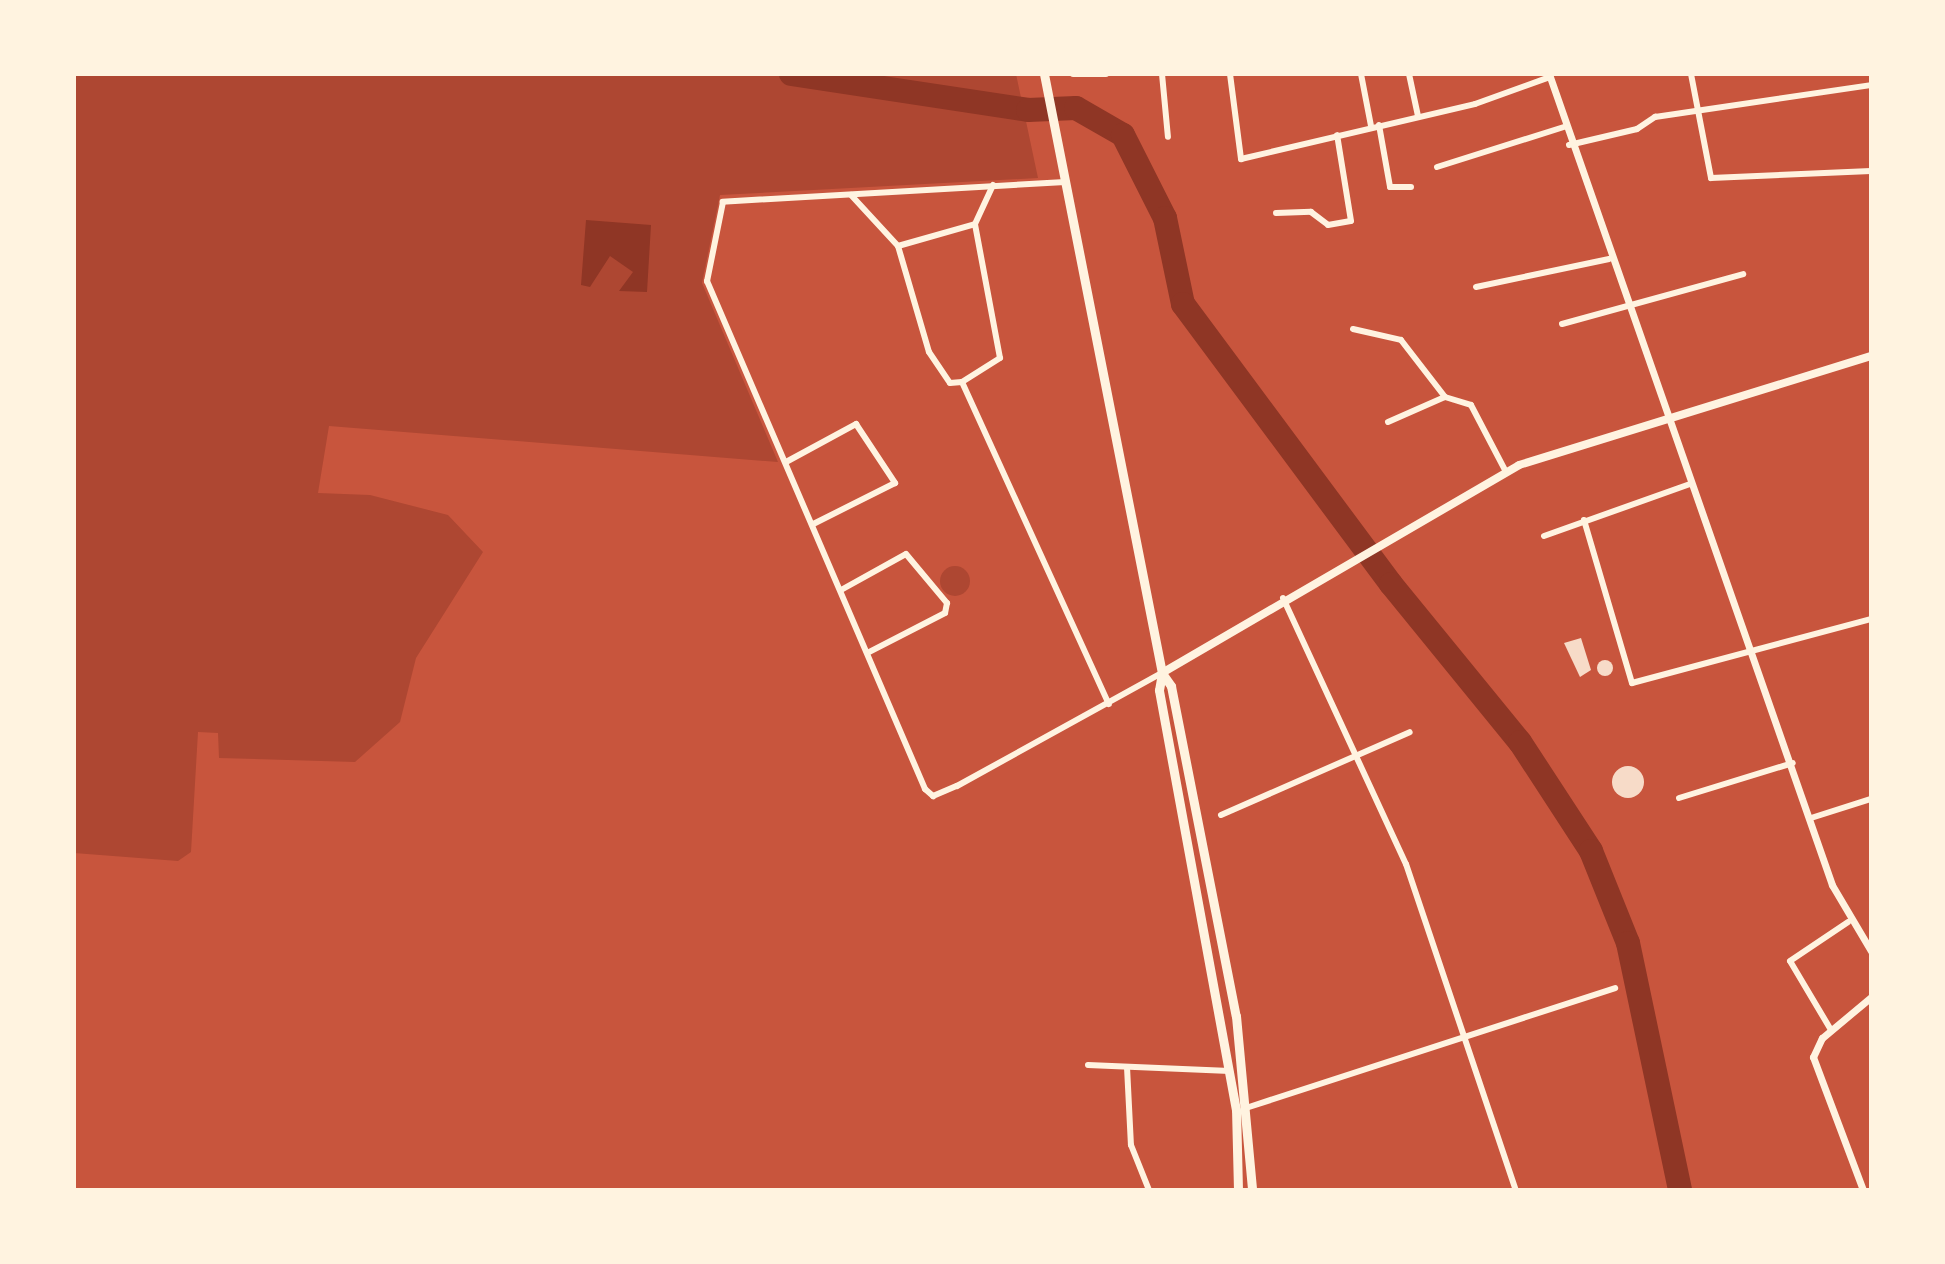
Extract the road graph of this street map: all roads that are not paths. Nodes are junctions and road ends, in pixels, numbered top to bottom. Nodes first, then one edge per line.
1 (1044, 74) edge
2 (1073, 74) edge
3 (1106, 74) edge
4 (1162, 74) edge
5 (1230, 74) edge
6 (1361, 74) edge
7 (1409, 74) edge
8 (1691, 74) edge
9 (1549, 76) edge
10 (1871, 85) edge
11 (1693, 110) junction
12 (1418, 116) junction
13 (1375, 126) junction
14 (1564, 127) junction
15 (1337, 135) junction
16 (1168, 137) dead end
17 (1569, 145) junction
18 (1437, 167) dead end
19 (1871, 171) edge
20 (1068, 182) junction
21 (993, 185) junction
22 (1411, 187) dead end
23 (851, 195) junction
24 (1276, 213) dead end
25 (975, 224) junction
26 (898, 246) junction
27 (1609, 259) junction
28 (1743, 274) dead end
29 (1476, 287) dead end
30 (1626, 306) junction
31 (1562, 324) dead end
32 (1353, 329) dead end
33 (1871, 356) edge
34 (962, 382) junction
35 (1445, 397) junction
36 (1667, 417) junction
37 (1388, 422) dead end
38 (786, 462) junction
39 (1506, 472) junction
40 (1690, 484) junction
41 (1584, 520) junction
42 (813, 524) junction
43 (1544, 536) dead end
44 (841, 590) junction
45 (1283, 598) junction
46 (1871, 619) edge
47 (1752, 651) junction
48 (869, 652) junction
49 (1162, 673) junction
50 (1109, 704) junction
51 (1410, 732) dead end
52 (1359, 754) junction
53 (1793, 763) junction
54 (1679, 798) dead end
55 (1871, 799) edge
56 (1221, 815) dead end
57 (1811, 818) junction
58 (1848, 922) junction
59 (1871, 951) edge
60 (1615, 988) dead end
61 (1871, 997) edge
62 (1831, 1030) junction
63 (1470, 1036) junction
64 (1088, 1065) dead end
65 (1127, 1067) junction
66 (1230, 1071) junction
67 (1249, 1107) junction
68 (1149, 1190) edge
69 (1238, 1190) edge
70 (1252, 1190) edge
71 (1516, 1190) edge
72 (1863, 1190) edge

1 - 20 main road
2 - 3 street
4 - 16 street
5 - 15 street
6 - 13 street
7 - 12 street
8 - 11 street
9 - 12 street
9 - 14 street
10 - 11 street
11 - 17 street
11 - 19 street
12 - 13 street
13 - 15 street
13 - 22 street
14 - 17 street
14 - 18 street
15 - 24 street
17 - 27 street
20 - 21 street
20 - 49 main road
21 - 23 street
21 - 25 street
23 - 26 street
23 - 38 street
25 - 26 street
25 - 34 street
26 - 34 street
27 - 29 street
27 - 30 street
28 - 30 street
30 - 31 street
30 - 36 street
32 - 35 street
33 - 36 main road
34 - 50 street
35 - 37 street
35 - 39 street
36 - 39 main road
36 - 40 street
38 - 42 street
38 - 42 street
39 - 45 main road
40 - 41 street
40 - 47 street
41 - 43 street
41 - 47 street
42 - 44 street
44 - 48 street
44 - 48 street
45 - 49 main road
45 - 52 street
46 - 47 street
47 - 53 street
48 - 50 street
49 - 50 street
49 - 66 main road
49 - 67 main road
51 - 52 street
52 - 56 street
52 - 63 street
53 - 54 street
53 - 57 street
55 - 57 street
57 - 58 street
58 - 59 street
58 - 62 street
60 - 63 street
61 - 62 street
62 - 72 street
63 - 67 street
63 - 71 street
64 - 65 street
65 - 66 street
65 - 68 street
66 - 69 main road
67 - 70 main road

